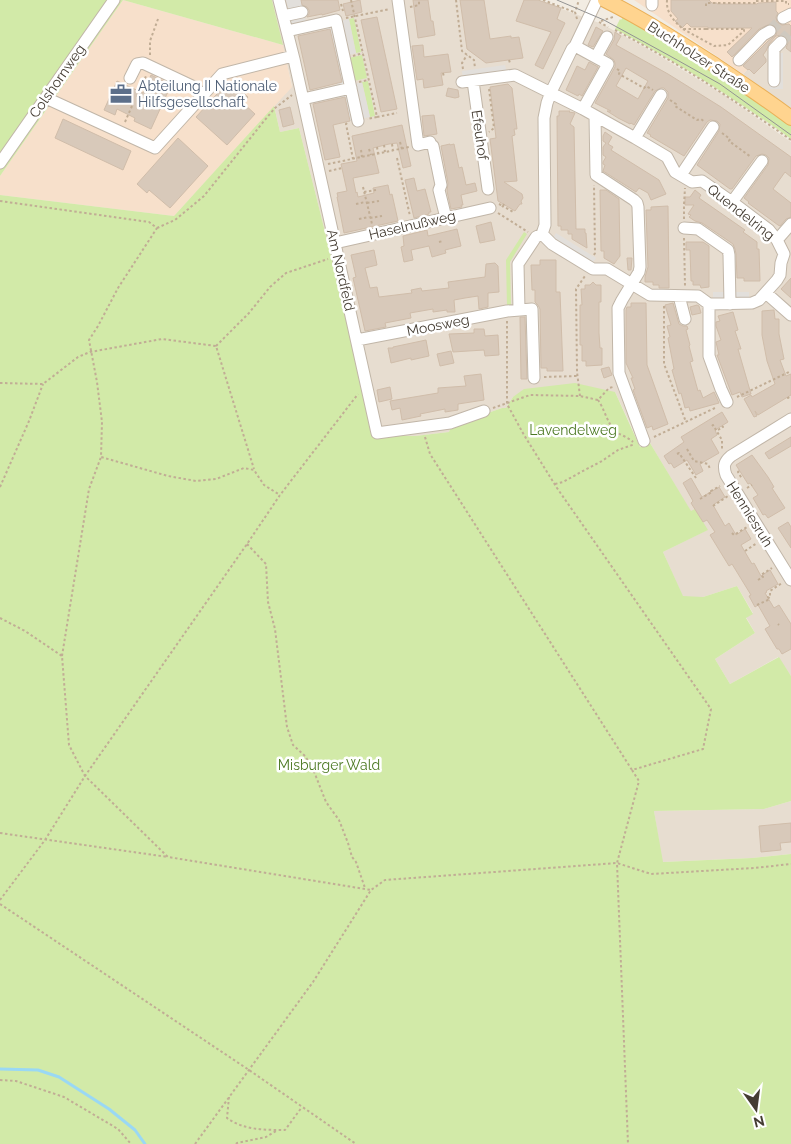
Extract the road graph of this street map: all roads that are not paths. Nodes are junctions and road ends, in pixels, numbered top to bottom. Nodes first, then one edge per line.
1 (114, 0) edge
2 (597, 0) edge
3 (605, 0) edge
4 (282, 1) edge
5 (397, 5) edge
6 (302, 12) dead end
7 (283, 16) junction
8 (287, 31) junction
9 (770, 31) tunnel mouth
10 (607, 38) dead end
11 (781, 42) tunnel mouth
12 (576, 46) junction
13 (293, 56) junction
14 (596, 57) junction
15 (739, 60) dead end
16 (130, 78) dead end
17 (774, 81) dead end
18 (351, 88) junction
19 (551, 92) junction
20 (203, 94) junction
21 (301, 94) junction
22 (661, 95) road end
23 (46, 98) junction
24 (583, 109) junction
25 (595, 116) junction
26 (791, 118) edge
27 (358, 121) road end
28 (713, 127) road end
29 (635, 138) junction
30 (762, 161) road end
31 (0, 163) edge
32 (681, 175) junction
33 (488, 189) dead end
34 (732, 202) junction
35 (493, 210) road end
36 (446, 218) junction
37 (791, 224) edge
38 (684, 228) dead end
39 (539, 235) junction
40 (777, 240) junction
41 (335, 243) junction
42 (787, 255) edge
43 (632, 284) junction
44 (766, 293) junction
45 (679, 296) junction
46 (709, 304) junction
47 (730, 304) junction
48 (519, 310) junction
49 (791, 314) edge
50 (685, 319) dead end
51 (357, 340) junction
52 (534, 378) road end
53 (727, 402) dead end
54 (484, 411) road end
55 (791, 419) edge
56 (644, 441) dead end
57 (788, 580) edge

1 - 23 street, Colshornweg
2 - 12 street
3 - 26 main road, Buchholzer Straße
4 - 7 street, Am Nordfeld
5 - 36 street
6 - 7 street
7 - 8 street, Am Nordfeld
8 - 13 street, Am Nordfeld
8 - 18 street
9 - 15 street
10 - 14 street
11 - 17 street
12 - 14 street
12 - 19 street
13 - 20 street
13 - 21 street, Am Nordfeld
14 - 24 street
16 - 20 street
18 - 21 street
18 - 27 street
19 - 24 street, Quendelring
19 - 33 street, Efeuhof
19 - 39 street
20 - 23 street
21 - 41 street, Am Nordfeld
22 - 29 street
23 - 31 street, Colshornweg
24 - 25 street, Quendelring
25 - 29 street, Quendelring
25 - 43 street
28 - 32 street
29 - 32 street, Quendelring
30 - 34 street
32 - 34 street, Quendelring
34 - 40 street, Quendelring
35 - 36 street, Haselnußweg
36 - 41 street, Haselnußweg
37 - 40 street
38 - 47 street
39 - 43 street, Quendelring
39 - 48 street
40 - 42 street, Quendelring
41 - 51 street, Am Nordfeld
42 - 44 street, Quendelring
43 - 45 street, Quendelring
43 - 56 street
44 - 47 street, Quendelring
44 - 49 street
45 - 46 street, Quendelring
45 - 50 street
46 - 47 street, Quendelring
46 - 53 street
48 - 51 street, Moosweg
48 - 52 street
51 - 54 street, Am Nordfeld
55 - 57 street, Henniesruh

